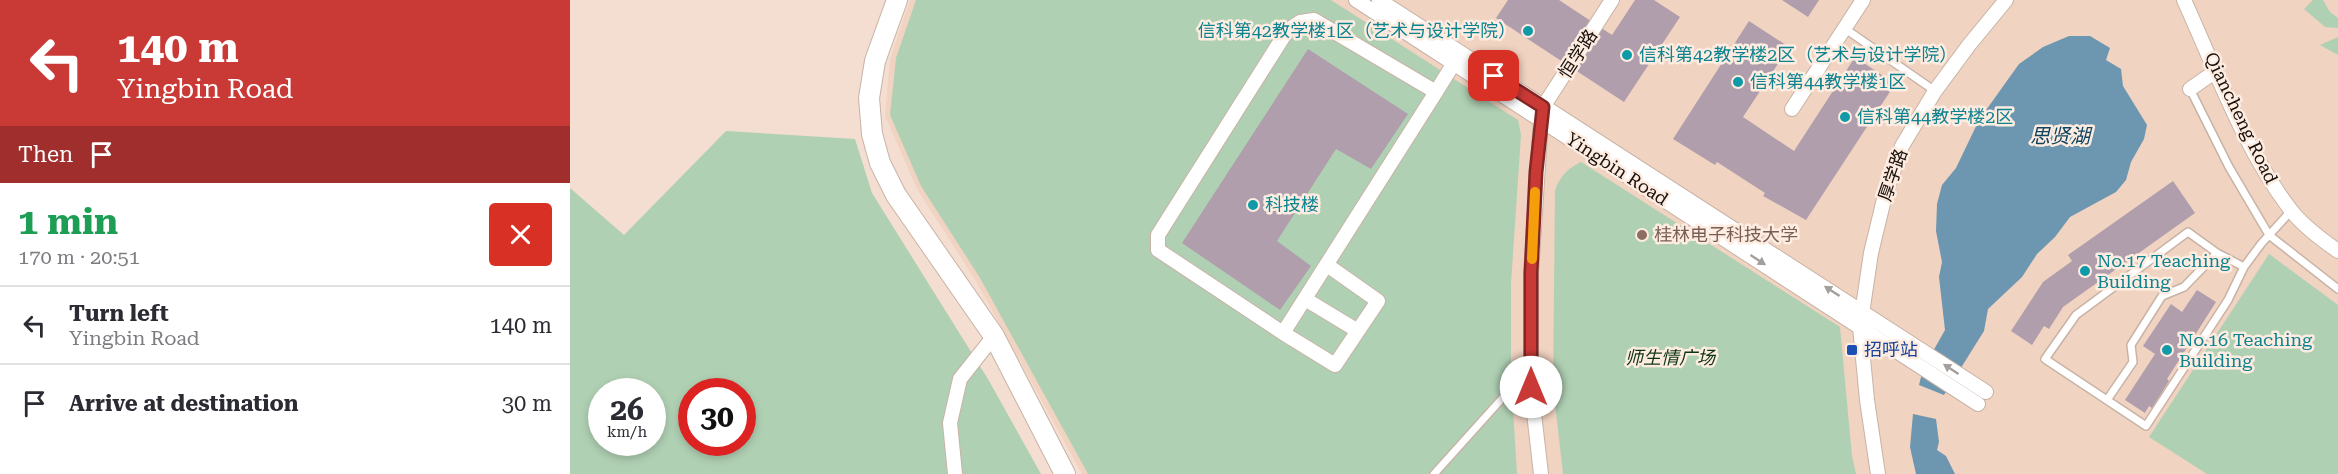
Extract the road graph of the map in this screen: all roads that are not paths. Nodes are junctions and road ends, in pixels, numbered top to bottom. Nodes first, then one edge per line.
1 (897, 0) edge
2 (1356, 0) edge
3 (1379, 0) edge
4 (1612, 0) edge
5 (1863, 0) edge
6 (2006, 0) edge
7 (2184, 0) edge
8 (1844, 28) junction
9 (1454, 63) junction
10 (2216, 71) junction
11 (2190, 89) joint
12 (1935, 91) junction
13 (1436, 92) junction
14 (1792, 109) dead end
15 (1542, 113) junction
16 (2291, 211) junction
17 (2269, 235) junction
18 (2338, 251) edge
19 (2217, 253) junction
20 (1327, 265) junction
21 (2244, 267) junction
22 (2338, 289) edge
23 (1305, 298) junction
24 (1861, 310) junction
25 (1860, 327) junction
26 (1358, 331) junction
27 (1283, 333) junction
28 (994, 336) junction
29 (1531, 387) junction
30 (1986, 392) dead end
31 (2107, 400) junction
32 (1978, 404) dead end
33 (955, 474) edge
34 (1065, 474) edge
35 (1434, 474) edge
36 (1541, 474) edge
37 (1878, 474) edge

1 - 28 street
2 - 9 street, Yingbin Road
3 - 15 street, Yingbin Road
4 - 15 street, 恒学路
5 - 8 street
6 - 12 street, 厚学路
7 - 10 street, Qiancheng Road
8 - 12 lane
8 - 14 street
9 - 13 street
9 - 15 street, Yingbin Road
10 - 11 street
10 - 16 street, Qiancheng Road
11 - 17 lane
12 - 24 street, 厚学路
13 - 20 street
13 - 27 street
24 -> 15 street, Yingbin Road
15 -> 25 street, Yingbin Road
15 - 29 street
16 - 17 lane
16 - 18 street, Qiancheng Road
17 - 21 lane
17 - 22 lane
19 - 21 lane
19 - 31 lane
19 - 31 lane
20 - 23 street
20 - 26 street
21 - 31 lane
23 - 26 street
23 - 27 street
24 - 25 street, 厚学路
30 -> 24 street, Yingbin Road
25 - 32 street, Yingbin Road
25 - 37 street
26 - 27 street
28 - 33 street
28 - 34 street
29 - 35 lane
29 - 36 street

